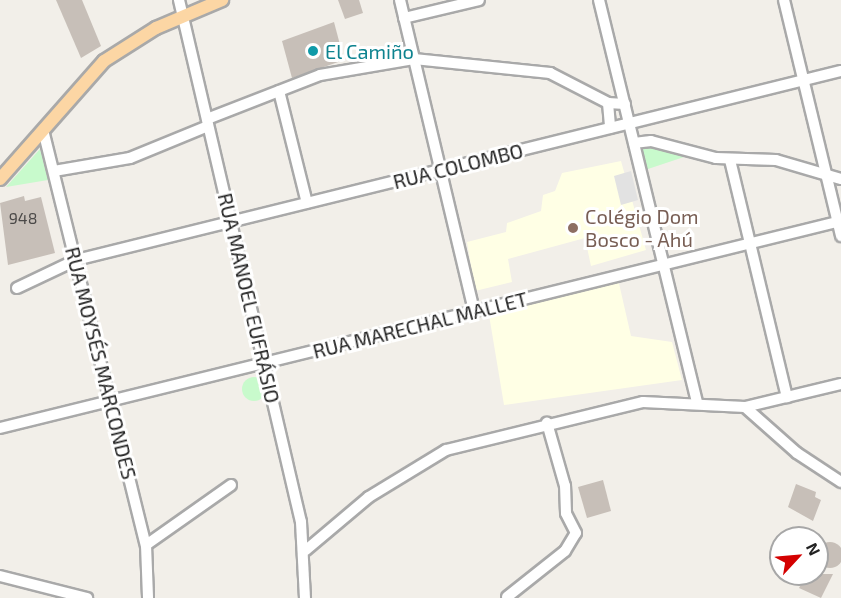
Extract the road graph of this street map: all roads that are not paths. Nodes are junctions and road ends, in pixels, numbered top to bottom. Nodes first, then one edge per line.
1 (179, 0) edge
2 (222, 0) edge
3 (400, 0) edge
4 (479, 0) edge
5 (599, 0) edge
6 (784, 0) edge
7 (183, 16) junction
8 (404, 18) junction
9 (414, 59) junction
10 (841, 71) edge
11 (803, 80) junction
12 (279, 91) junction
13 (608, 103) junction
14 (625, 104) junction
15 (207, 123) junction
16 (629, 123) junction
17 (610, 128) junction
18 (44, 130) junction
19 (634, 143) junction
20 (730, 159) junction
21 (440, 170) junction
22 (54, 171) junction
23 (826, 173) junction
24 (0, 179) edge
25 (841, 179) edge
26 (307, 203) junction
27 (231, 222) junction
28 (839, 222) edge
29 (841, 236) edge
30 (751, 244) junction
31 (75, 260) junction
32 (663, 265) junction
33 (17, 288) dead end
34 (474, 312) junction
35 (264, 363) junction
36 (841, 384) edge
37 (787, 397) junction
38 (110, 401) junction
39 (697, 403) junction
40 (745, 407) junction
41 (547, 423) junction
42 (0, 428) edge
43 (841, 482) edge
44 (231, 485) dead end
45 (146, 545) junction
46 (306, 550) junction
47 (0, 576) edge
48 (507, 597) edge
49 (87, 598) edge
50 (148, 598) edge
51 (305, 598) edge

1 - 7 street, RUA MANOEL EUFRÁSIO
2 - 7 main road
3 - 8 street
4 - 8 street
5 - 14 street
6 - 11 street
7 - 15 street, RUA MANOEL EUFRÁSIO
7 - 18 main road
8 - 9 street
9 - 12 street
9 - 13 street
9 - 21 street
10 - 11 street, RUA COLOMBO
11 - 16 street, RUA COLOMBO
11 - 23 street
12 - 15 street
12 - 26 street
13 - 14 street
13 - 17 street
14 - 16 street
15 - 22 street
15 - 27 street, RUA MANOEL EUFRÁSIO
16 - 17 street, RUA COLOMBO
16 - 19 street
17 - 21 street, RUA COLOMBO
18 - 22 street, RUA MOYSÉS MARCONDES
18 - 24 main road
19 - 20 street
19 - 32 street
20 - 23 street
20 - 30 street
21 - 26 street, RUA COLOMBO
21 - 34 street
22 - 31 street, RUA MOYSÉS MARCONDES
23 - 25 street
23 - 28 street
26 - 27 street, RUA COLOMBO
27 - 31 street, RUA COLOMBO
27 - 35 street, RUA MANOEL EUFRÁSIO
28 - 29 street
28 - 30 street, RUA MARECHAL MALLET
30 - 32 street, RUA MARECHAL MALLET
30 - 37 street
31 - 33 street, RUA COLOMBO
31 - 38 street, RUA MOYSÉS MARCONDES
32 - 34 street, RUA MARECHAL MALLET
32 - 39 street
34 - 35 street, RUA MARECHAL MALLET
35 - 38 street, RUA MARECHAL MALLET
35 - 46 street, RUA MANOEL EUFRÁSIO
36 - 37 street
37 - 40 street
38 - 42 street, RUA MARECHAL MALLET
38 - 45 street, RUA MOYSÉS MARCONDES
39 - 40 street
39 - 41 street
40 - 43 street
41 - 46 street
41 - 48 street
44 - 45 street
45 - 50 street, RUA MOYSÉS MARCONDES
46 - 51 street, RUA MANOEL EUFRÁSIO
47 - 49 street

